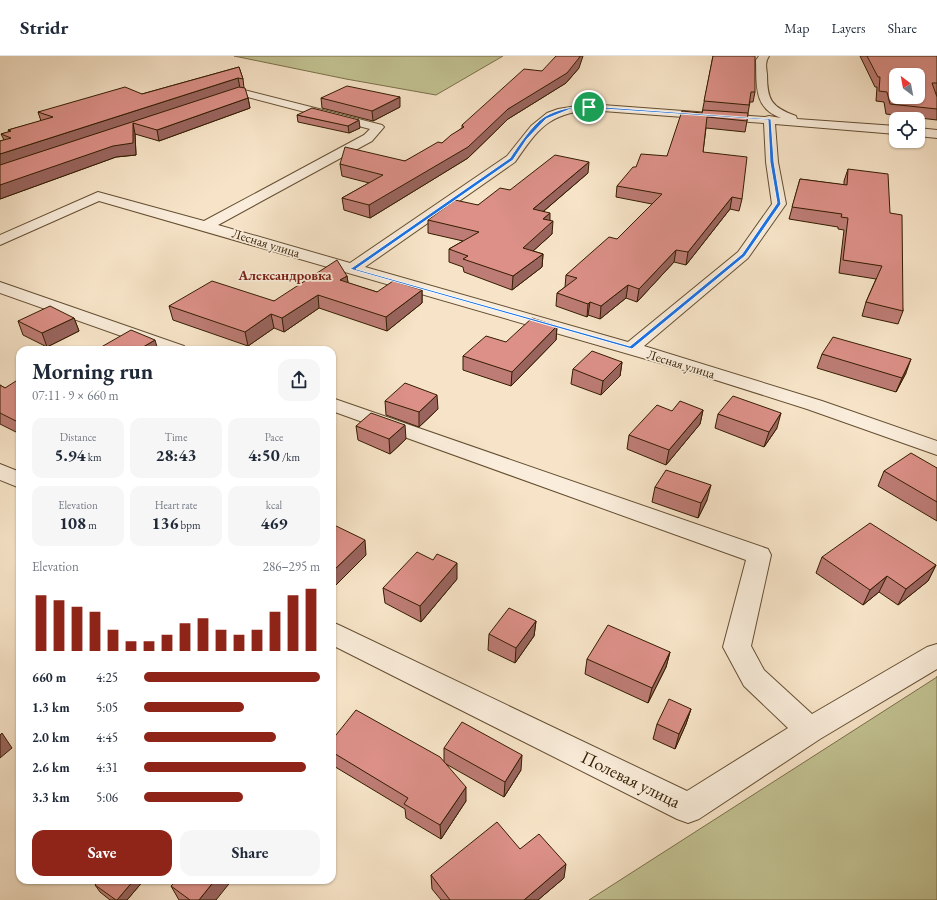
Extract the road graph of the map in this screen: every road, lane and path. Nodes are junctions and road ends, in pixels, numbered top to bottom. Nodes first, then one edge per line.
1 (764, 56) edge
2 (210, 102) edge
3 (769, 119) junction
4 (806, 122) junction
5 (889, 129) edge
6 (925, 133) edge
7 (937, 134) edge
8 (207, 225) junction
9 (0, 241) edge
10 (352, 269) junction
11 (0, 287) edge
12 (167, 346) edge
13 (631, 348) junction
14 (336, 405) edge
15 (937, 448) edge
16 (0, 471) edge
17 (16, 479) edge
18 (336, 635) edge
19 (937, 654) edge
20 (810, 730) junction

1 - 4 street
2 - 8 street
3 - 4 street
3 - 10 street
3 - 13 street
4 - 5 street
6 - 7 street
8 - 9 street, Лесная улица
8 - 10 street, Лесная улица
10 - 13 street, Лесная улица
11 - 12 street
13 - 15 street, Лесная улица
14 - 20 street
16 - 17 street
18 - 20 street, Полевая улица
19 - 20 street, Полевая улица

